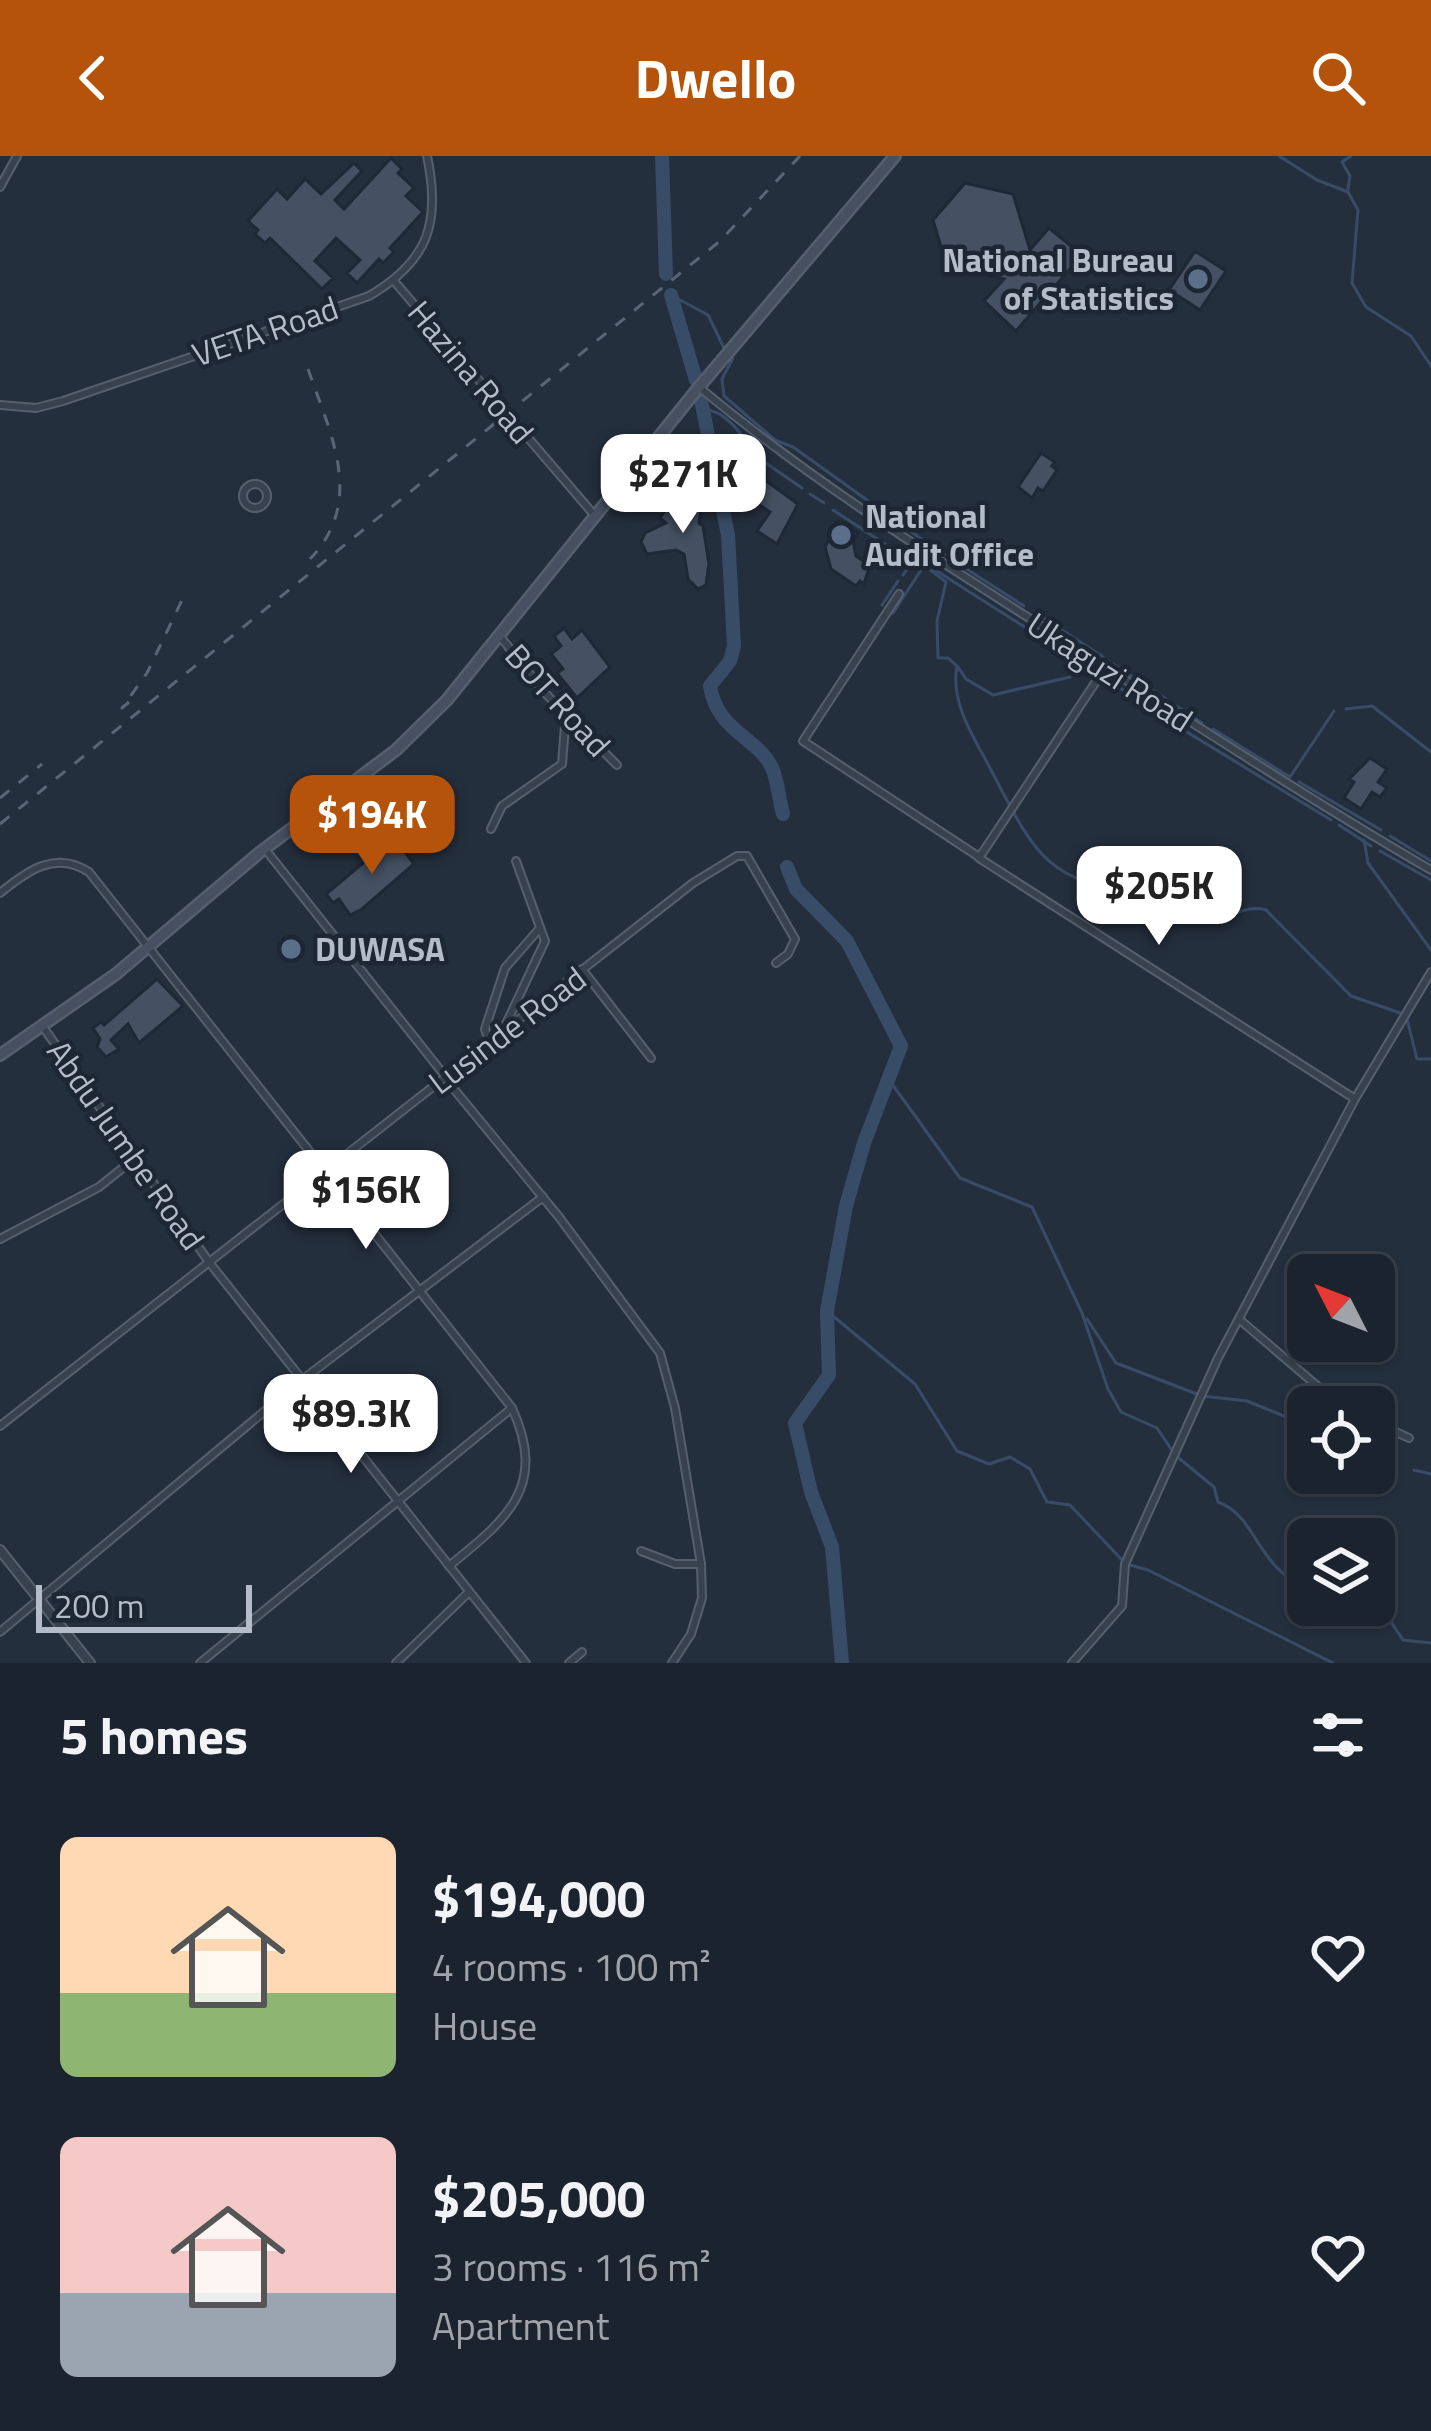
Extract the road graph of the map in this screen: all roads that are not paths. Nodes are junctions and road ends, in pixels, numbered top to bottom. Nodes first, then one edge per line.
1 (16, 156) edge
2 (427, 156) edge
3 (895, 156) edge
4 (0, 187) edge
5 (394, 281) junction
6 (698, 387) junction
7 (0, 405) edge
8 (596, 517) junction
9 (899, 594) dead end
10 (499, 635) junction
11 (1105, 668) junction
12 (566, 713) junction
13 (617, 765) dead end
14 (491, 829) dead end
15 (265, 849) junction
16 (980, 857) junction
17 (516, 861) dead end
18 (1431, 870) edge
19 (0, 893) edge
20 (540, 928) junction
21 (148, 948) junction
22 (776, 963) dead end
23 (582, 969) junction
24 (1431, 972) edge
25 (43, 1028) junction
26 (505, 1030) junction
27 (489, 1042) junction
28 (0, 1055) edge
29 (651, 1058) dead end
30 (445, 1077) junction
31 (1355, 1099) junction
32 (135, 1158) junction
33 (327, 1169) junction
34 (543, 1198) junction
35 (0, 1239) edge
36 (209, 1262) junction
37 (423, 1290) junction
38 (1240, 1320) junction
39 (302, 1380) junction
40 (1317, 1386) edge
41 (512, 1408) junction
42 (0, 1426) edge
43 (1395, 1432) edge
44 (1409, 1438) dead end
45 (398, 1502) junction
46 (0, 1550) edge
47 (641, 1551) dead end
48 (701, 1564) junction
49 (449, 1566) junction
50 (469, 1592) junction
51 (39, 1600) junction
52 (0, 1632) edge
53 (582, 1652) dead end
54 (90, 1663) edge
55 (200, 1663) edge
56 (396, 1663) edge
57 (526, 1663) edge
58 (569, 1663) edge
59 (672, 1663) edge
60 (1072, 1663) edge

1 - 4 street
2 - 5 street, VETA Road
3 - 6 main road
5 - 7 street, VETA Road
5 - 8 street, Hazina Road
6 - 8 main road
6 - 11 street, Ukaguzi Road
8 - 10 main road
9 - 16 street
10 - 12 street, BOT Road
10 - 15 main road
11 - 16 street
11 - 18 street, Ukaguzi Road
12 - 13 street, BOT Road
12 - 14 street
15 - 21 main road
15 - 30 street
16 - 31 street
17 - 20 street
19 - 21 street
20 - 26 street
20 - 27 street
21 - 25 main road
21 - 33 street
22 - 23 street, Lusinde Road
23 - 26 street, Lusinde Road
23 - 29 street
24 - 31 street
25 - 28 main road
25 - 32 street, Abdu Jumbe Road
26 - 27 street, Lusinde Road
27 - 30 street, Lusinde Road
30 - 33 street, Lusinde Road
30 - 34 street
31 - 38 street
32 - 35 street
32 - 36 street, Abdu Jumbe Road
33 - 36 street, Lusinde Road
33 - 37 street
34 - 37 street
34 - 48 street
36 - 39 street, Abdu Jumbe Road
36 - 42 street, Lusinde Road
37 - 39 street
37 - 41 street
38 - 40 street
38 - 60 street
39 - 45 street, Abdu Jumbe Road
39 - 51 street
41 - 45 street
41 - 49 street
43 - 44 street
45 - 49 street, Abdu Jumbe Road
45 - 55 street
46 - 51 street
47 - 48 street
48 - 59 street
49 - 50 street, Abdu Jumbe Road
50 - 56 street
50 - 57 street, Abdu Jumbe Road
51 - 52 street
51 - 54 street
53 - 58 street

